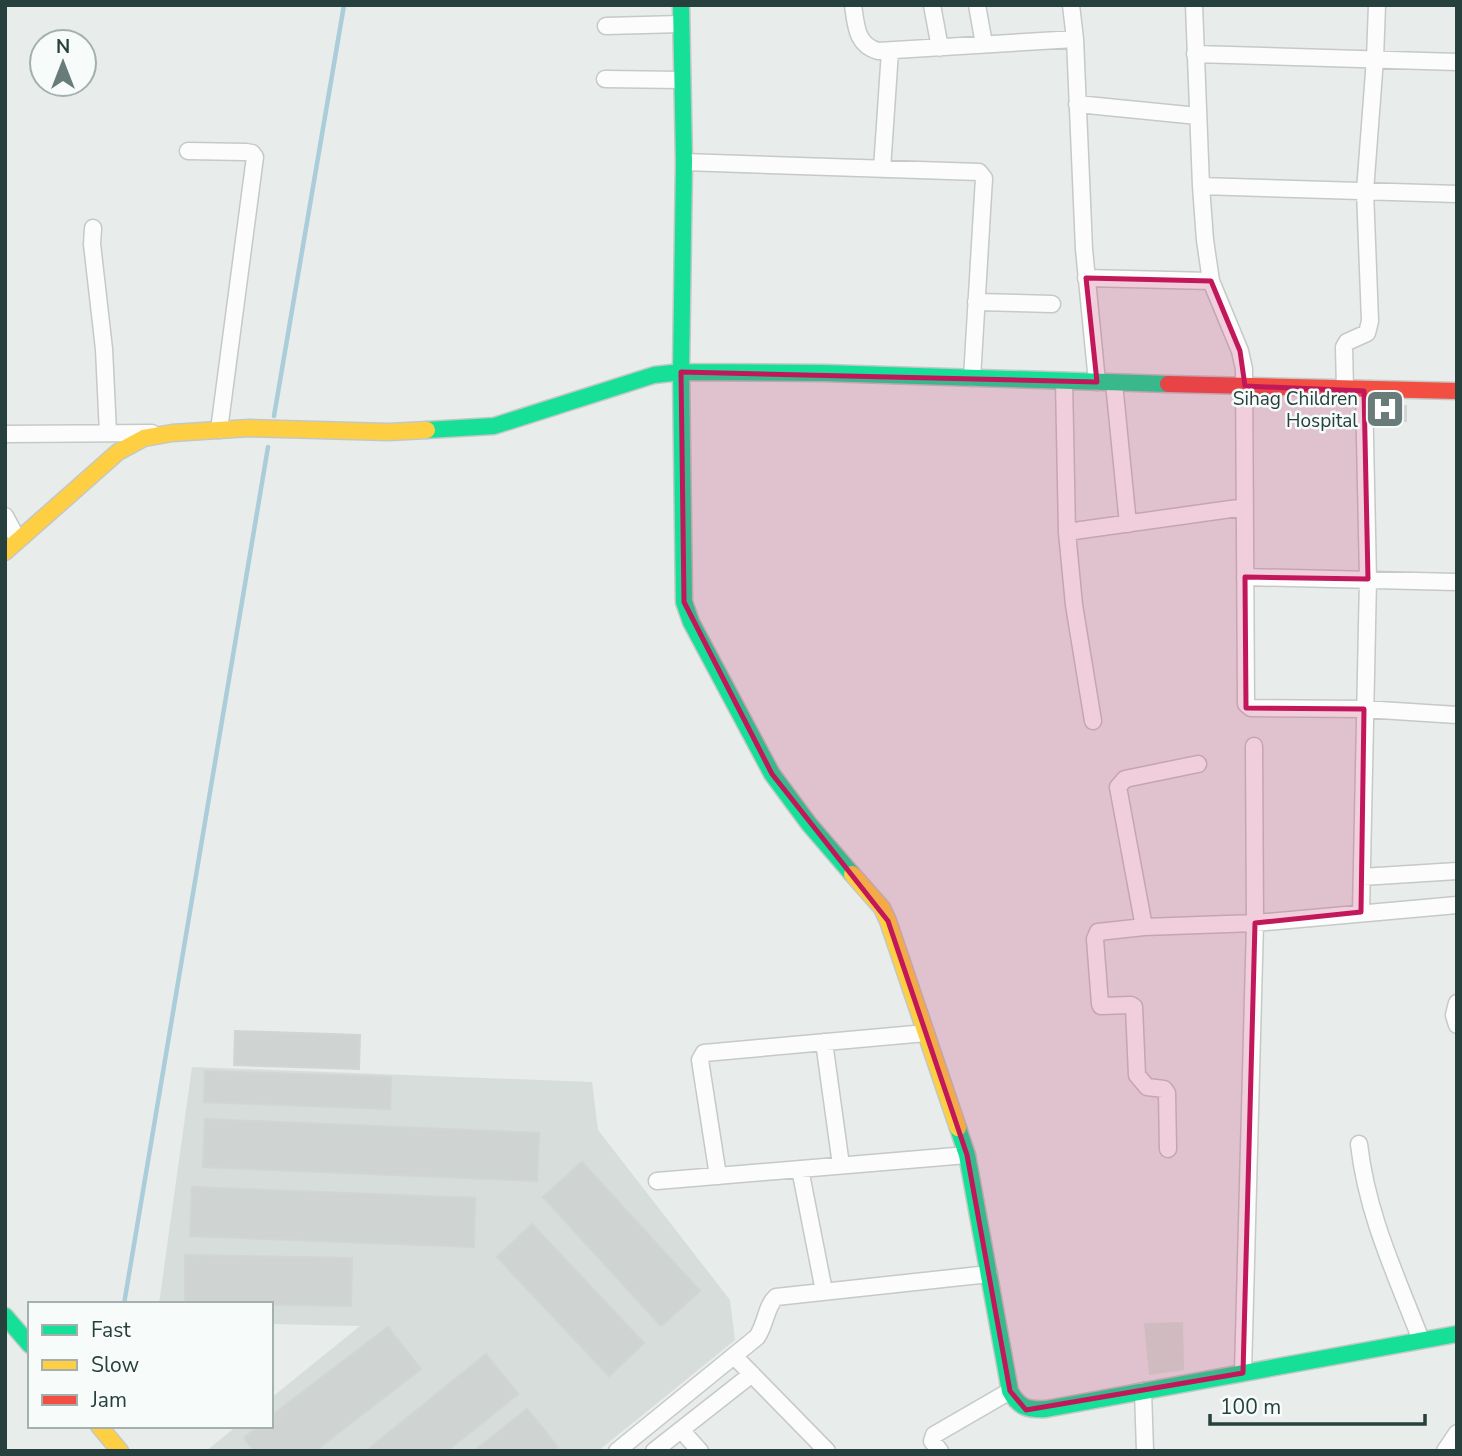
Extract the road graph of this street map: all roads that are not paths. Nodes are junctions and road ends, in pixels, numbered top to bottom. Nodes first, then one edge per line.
1 (681, 5) edge
2 (853, 5) edge
3 (932, 5) edge
4 (977, 5) edge
5 (1071, 5) edge
6 (1194, 5) edge
7 (1377, 5) edge
8 (681, 24) junction
9 (606, 26) dead end
10 (1075, 38) junction
11 (984, 44) junction
12 (940, 48) junction
13 (890, 51) junction
14 (1195, 54) junction
15 (1375, 59) junction
16 (1457, 62) edge
17 (605, 79) dead end
18 (682, 80) junction
19 (1077, 104) junction
20 (1198, 116) junction
21 (188, 151) dead end
22 (684, 162) junction
23 (882, 169) junction
24 (1201, 186) junction
25 (1365, 191) junction
26 (1457, 194) edge
27 (93, 228) dead end
28 (1086, 278) junction
29 (1211, 281) junction
30 (976, 302) junction
31 (1052, 304) dead end
32 (681, 372) junction
33 (972, 378) junction
34 (1063, 381) junction
35 (1097, 382) junction
36 (1114, 383) junction
37 (1245, 386) junction
38 (1345, 390) junction
39 (1364, 391) junction
40 (1457, 391) edge
41 (219, 430) junction
42 (108, 433) junction
43 (172, 433) junction
44 (5, 434) edge
45 (1245, 507) junction
46 (5, 516) edge
47 (1128, 524) junction
48 (1067, 532) junction
49 (18, 540) junction
50 (5, 552) edge
51 (1245, 577) junction
52 (1368, 579) junction
53 (1457, 582) edge
54 (1364, 709) junction
55 (1457, 715) edge
56 (1093, 721) dead end
57 (1254, 746) dead end
58 (1198, 764) dead end
59 (1457, 872) edge
60 (1362, 877) junction
61 (1457, 905) edge
62 (1361, 912) junction
63 (1255, 923) junction
64 (1144, 928) junction
65 (1457, 1003) edge
66 (1457, 1025) edge
67 (926, 1033) junction
68 (824, 1042) junction
69 (1359, 1144) dead end
70 (1168, 1149) dead end
71 (967, 1155) junction
72 (841, 1165) junction
73 (800, 1169) junction
74 (718, 1176) junction
75 (657, 1181) dead end
76 (989, 1274) junction
77 (824, 1291) junction
78 (5, 1317) edge
79 (1457, 1334) edge
80 (1421, 1340) junction
81 (28, 1343) edge
82 (734, 1356) junction
83 (1243, 1373) junction
84 (752, 1374) junction
85 (1010, 1391) junction
86 (1143, 1391) junction
87 (101, 1428) edge
88 (681, 1430) junction
89 (1457, 1433) edge
90 (1445, 1450) edge
91 (120, 1451) edge
92 (617, 1451) edge
93 (654, 1451) edge
94 (700, 1451) edge
95 (827, 1451) edge
96 (940, 1451) edge
97 (1145, 1451) edge
98 (1429, 1451) edge

1 - 8 street
2 - 13 street
3 - 12 street
4 - 11 street
5 - 10 street
6 - 14 street
7 - 15 street
8 - 9 street
8 - 18 street
10 - 11 street
10 - 19 street
11 - 12 street
12 - 13 street
13 - 23 street
14 - 15 street
14 - 20 street
15 - 16 street
15 - 25 street
17 - 18 street
18 - 22 street
19 - 20 street
19 - 28 street
20 - 24 street
21 - 41 street
22 - 23 street
22 - 32 street
23 - 30 street
24 - 25 street
24 - 29 street
25 - 26 street
25 - 38 street
27 - 42 street
28 - 29 street
28 - 35 street
29 - 37 street
30 - 31 street
30 - 33 street
32 - 33 street
32 - 41 street
32 - 67 street
33 - 34 street
34 - 35 street
34 - 48 street
35 - 36 street
36 - 37 street
36 - 47 street
37 - 38 street
37 - 45 street
38 - 39 street
39 - 40 street
39 - 52 street
41 - 43 street
42 - 43 street
42 - 44 street
43 - 49 street
45 - 47 street
45 - 51 street
46 - 49 street
47 - 48 street
48 - 56 street
49 - 50 street
51 - 52 street
51 - 54 street
52 - 53 street
52 - 54 street
54 - 55 street
54 - 60 street
57 - 63 street
58 - 64 street
59 - 60 street
60 - 62 street
61 - 62 street
62 - 63 street
63 - 64 street
63 - 83 street
64 - 70 street
65 - 66 street
67 - 68 street
67 - 71 street
68 - 72 street
68 - 74 street
69 - 80 street
71 - 72 street
71 - 76 street
72 - 73 street
73 - 74 street
73 - 77 street
74 - 75 street
76 - 77 street
76 - 85 street
77 - 82 street
78 - 81 street
79 - 80 street
80 - 83 street
82 - 84 street
82 - 92 street
83 - 86 street
84 - 88 street
84 - 95 street
85 - 86 street
85 - 96 street
86 - 97 street
87 - 91 street
88 - 93 street
88 - 94 street
89 - 90 street
90 - 98 street

